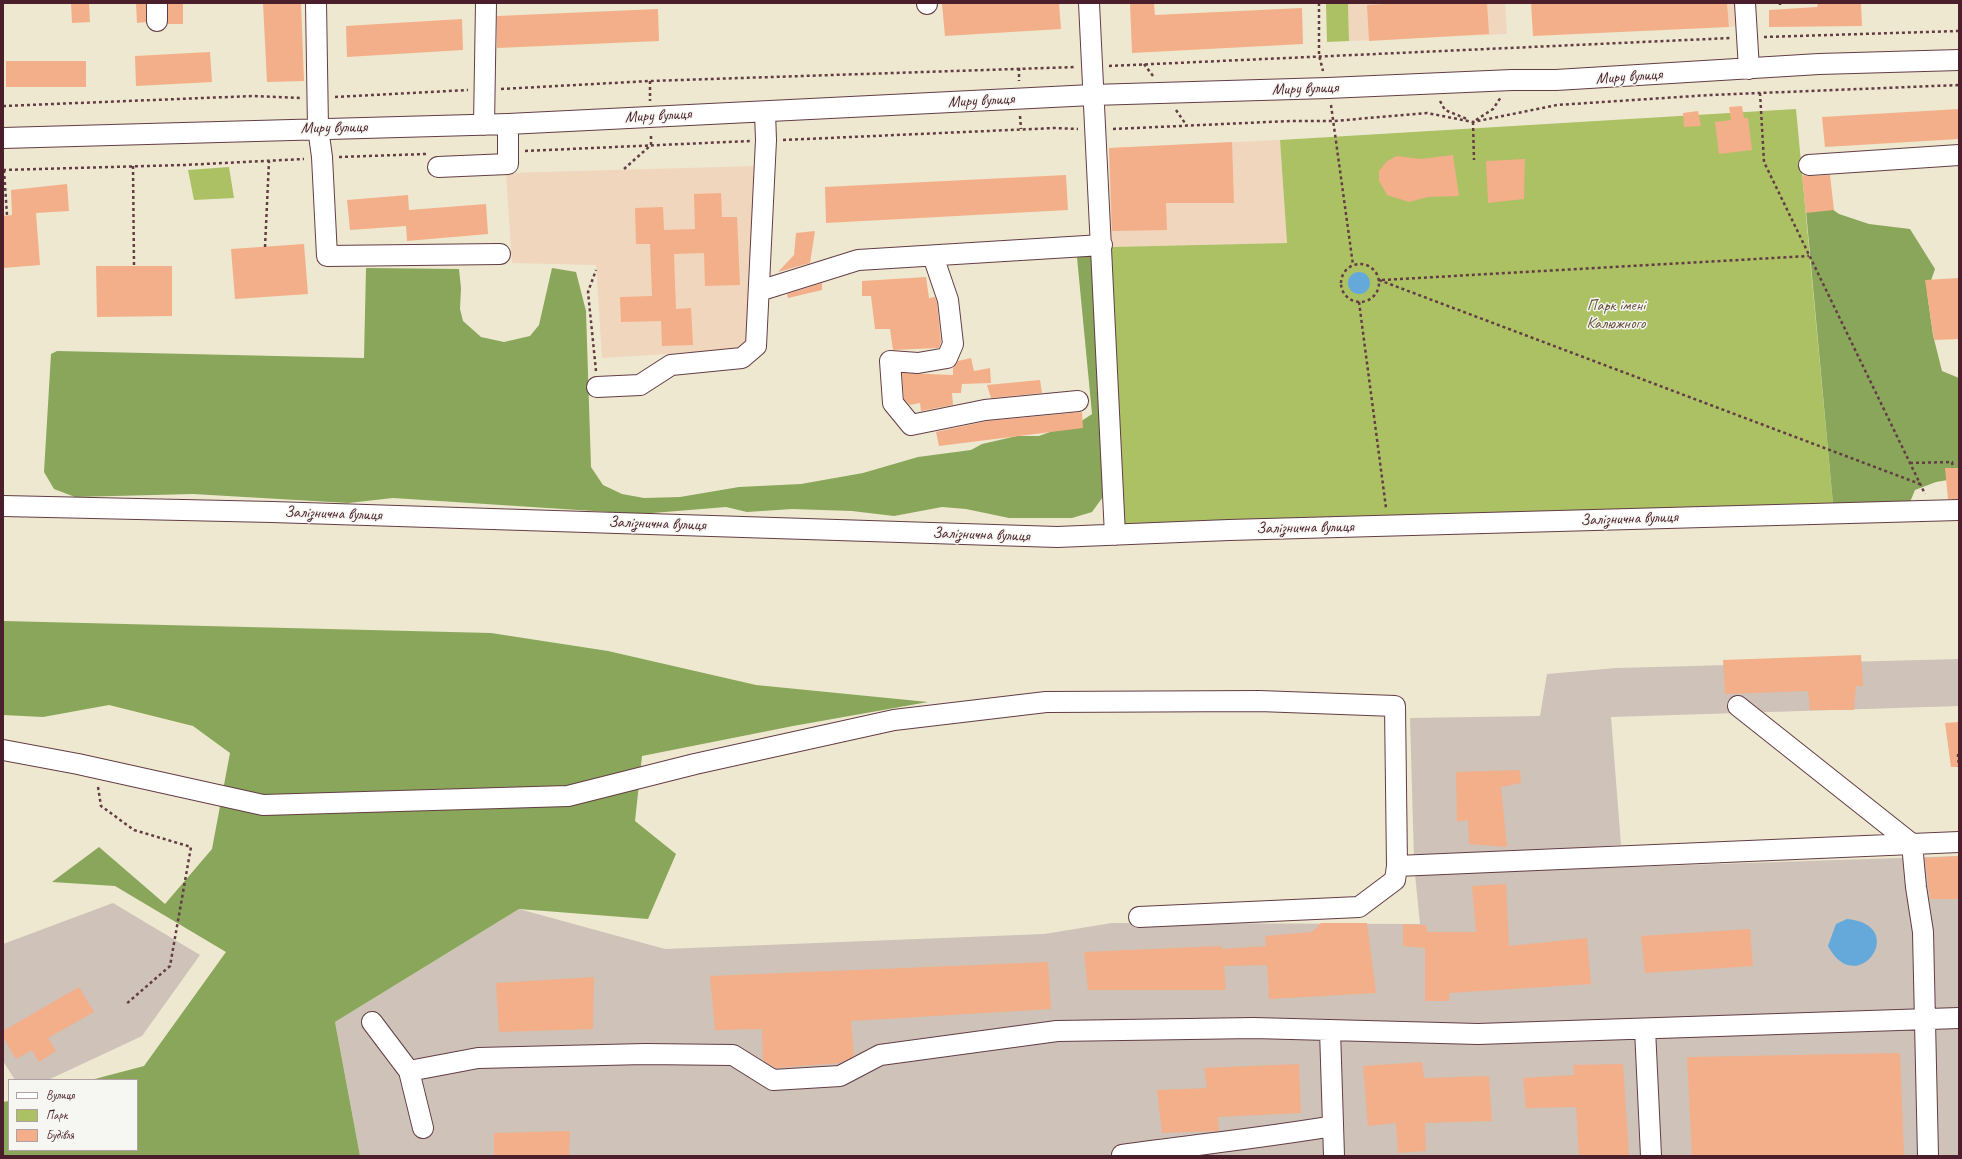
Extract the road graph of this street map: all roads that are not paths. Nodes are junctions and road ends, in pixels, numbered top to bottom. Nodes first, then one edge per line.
1 (316, 3) edge
2 (486, 3) edge
3 (1089, 3) edge
4 (1745, 3) edge
5 (1959, 60) edge
6 (1749, 69) junction
7 (1092, 95) junction
8 (764, 112) junction
9 (508, 124) junction
10 (484, 125) junction
11 (318, 128) junction
12 (3, 138) edge
13 (1959, 155) edge
14 (434, 160) road end
15 (1809, 165) dead end
16 (1102, 245) junction
17 (500, 254) dead end
18 (933, 256) junction
19 (759, 291) junction
20 (597, 387) road end
21 (1078, 401) dead end
22 (3, 506) edge
23 (1959, 510) edge
24 (1115, 535) junction
25 (1738, 706) dead end
26 (3, 750) edge
27 (1959, 842) edge
28 (1912, 844) junction
29 (1397, 866) junction
30 (1139, 916) dead end
31 (1959, 1018) edge
32 (1926, 1020) junction
33 (372, 1022) dead end
34 (1645, 1029) junction
35 (1330, 1030) junction
36 (409, 1072) junction
37 (1333, 1126) junction
38 (423, 1128) dead end
39 (1122, 1156) edge
40 (1334, 1156) edge
41 (1652, 1156) edge
42 (1928, 1156) edge

1 - 11 street
2 - 10 street
3 - 7 street
4 - 6 street
5 - 6 street, Миру вулиця
6 - 7 street, Миру вулиця
7 - 8 street, Миру вулиця
7 - 16 street
8 - 9 street, Миру вулиця
8 - 19 street
9 - 10 street, Миру вулиця
9 - 14 street
10 - 11 street, Миру вулиця
11 - 12 street, Миру вулиця
11 - 17 street
13 - 15 street
16 - 18 street
16 - 24 street
18 - 19 street
18 - 21 street
19 - 20 street
22 - 24 street, Залізнична вулиця
23 - 24 street, Залізнична вулиця
25 - 28 street
26 - 29 street
27 - 28 street
28 - 29 street
28 - 32 street
29 - 30 street
31 - 32 street
32 - 34 street
32 - 42 street
33 - 36 street
34 - 35 street
34 - 41 street
35 - 36 street
35 - 37 street
36 - 38 street
37 - 39 street
37 - 40 street

